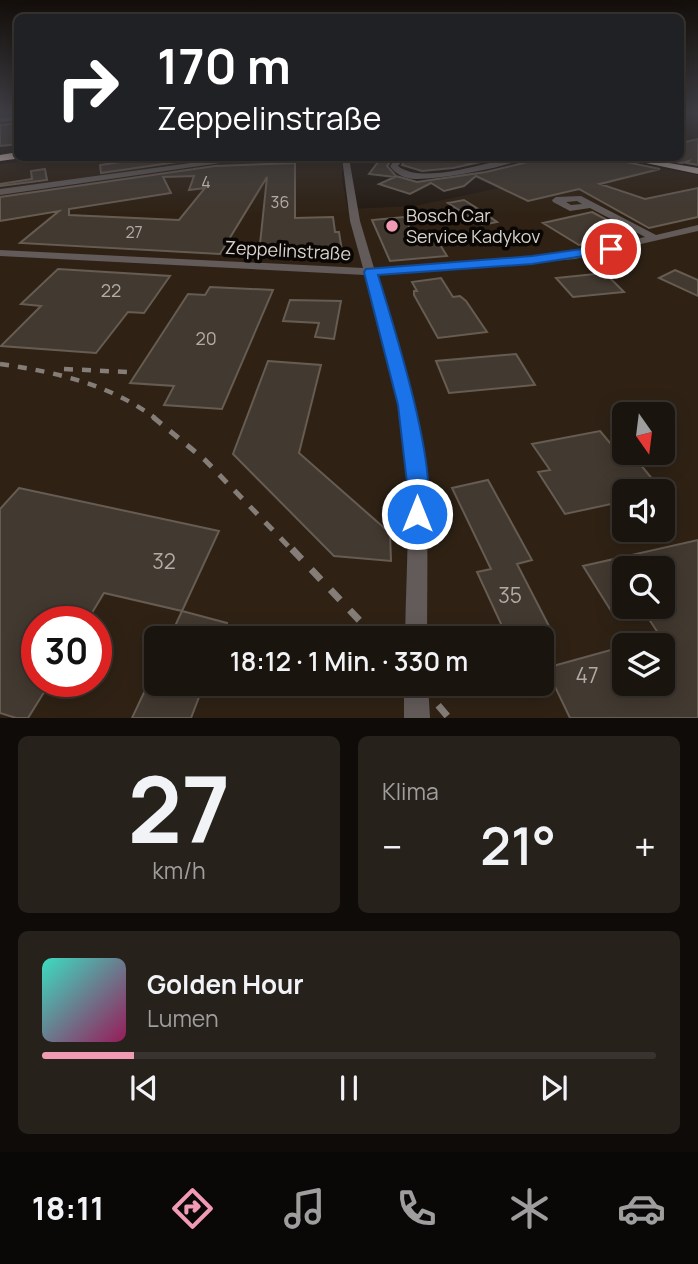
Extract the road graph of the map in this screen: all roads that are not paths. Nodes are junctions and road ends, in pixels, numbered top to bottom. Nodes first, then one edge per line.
1 (213, 161) edge
2 (345, 161) edge
3 (398, 161) edge
4 (506, 161) edge
5 (644, 161) edge
6 (698, 170) edge
7 (0, 192) edge
8 (592, 205) dead end
9 (698, 228) edge
10 (657, 239) junction
11 (0, 253) edge
12 (371, 272) junction
13 (416, 626) edge
14 (416, 696) edge
15 (417, 718) edge

1 - 7 street
2 - 12 street
3 - 4 street
5 - 6 main road
8 - 10 street
9 - 10 street, Zeppelinstraße
10 - 12 street, Zeppelinstraße
11 - 12 street, Zeppelinstraße
12 - 13 street
14 - 15 street

